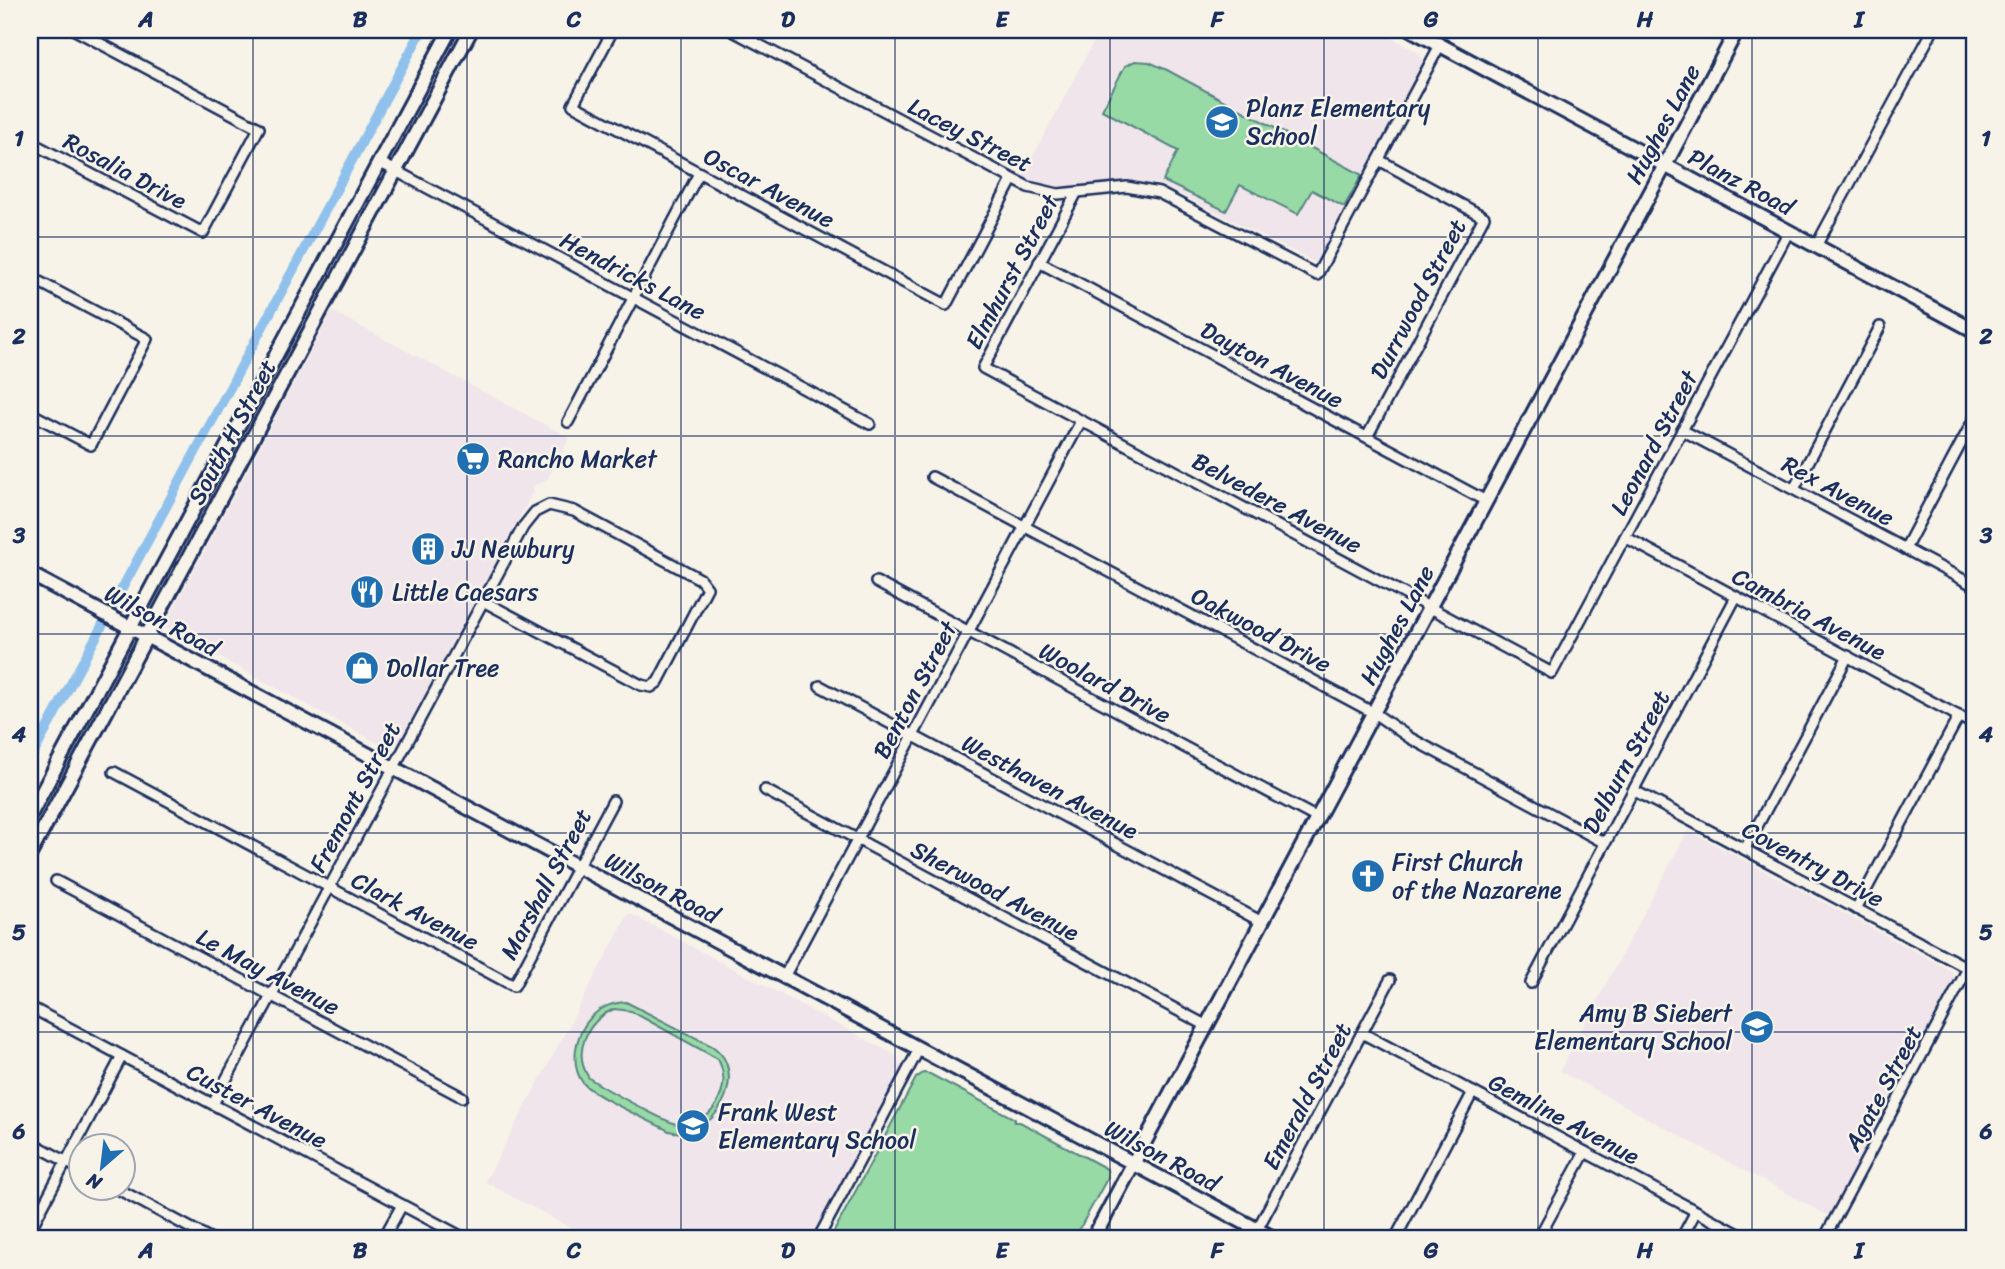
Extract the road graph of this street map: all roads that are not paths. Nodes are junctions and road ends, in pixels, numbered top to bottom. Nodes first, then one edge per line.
1 (75, 30) edge
2 (450, 30) edge
3 (471, 30) edge
4 (613, 30) edge
5 (731, 30) edge
6 (1412, 30) edge
7 (1737, 30) edge
8 (1933, 30) edge
9 (1440, 45) junction
10 (30, 142) edge
11 (1379, 160) junction
12 (379, 162) junction
13 (1665, 165) junction
14 (395, 171) junction
15 (699, 173) junction
16 (1012, 180) junction
17 (1076, 194) junction
18 (1789, 231) junction
19 (1816, 246) junction
20 (1039, 262) junction
21 (30, 277) edge
22 (633, 298) junction
23 (1880, 327) dead end
24 (1975, 331) edge
25 (983, 368) joint
26 (30, 413) edge
27 (1975, 418) edge
28 (1081, 421) junction
29 (568, 422) dead end
30 (870, 424) dead end
31 (1682, 430) junction
32 (1367, 437) junction
33 (932, 477) dead end
34 (1794, 489) junction
35 (1486, 501) junction
36 (1025, 526) junction
37 (1625, 537) junction
38 (1905, 549) junction
39 (30, 574) edge
40 (876, 582) dead end
41 (1975, 586) edge
42 (1736, 597) junction
43 (483, 601) junction
44 (1430, 607) junction
45 (130, 628) junction
46 (968, 632) junction
47 (147, 637) junction
48 (1848, 656) junction
49 (1552, 673) joint
50 (820, 686) dead end
51 (1374, 713) junction
52 (1959, 716) junction
53 (1975, 724) edge
54 (913, 736) junction
55 (392, 768) junction
56 (114, 772) dead end
57 (765, 790) dead end
58 (1633, 790) junction
59 (612, 800) dead end
60 (30, 814) edge
61 (1317, 818) junction
62 (857, 839) junction
63 (1605, 843) junction
64 (1745, 849) junction
65 (30, 854) edge
66 (580, 867) junction
67 (56, 881) dead end
68 (329, 887) junction
69 (1856, 909) junction
70 (1262, 922) junction
71 (1975, 955) edge
72 (1972, 971) edge
73 (784, 977) junction
74 (1390, 980) dead end
75 (1531, 983) dead end
76 (514, 986) joint
77 (271, 996) junction
78 (30, 1007) edge
79 (1207, 1026) junction
80 (1362, 1033) junction
81 (919, 1049) junction
82 (122, 1056) junction
83 (1473, 1093) junction
84 (462, 1097) dead end
85 (213, 1104) junction
86 (82, 1132) edge
87 (30, 1142) edge
88 (1585, 1152) junction
89 (66, 1162) joint
90 (1133, 1164) junction
91 (136, 1198) edge
92 (402, 1205) junction
93 (1696, 1212) junction
94 (1975, 1224) edge
95 (30, 1230) edge
96 (1257, 1230) junction
97 (1969, 1235) dead end
98 (211, 1239) edge
99 (383, 1239) edge
100 (466, 1239) edge
101 (818, 1239) edge
102 (1093, 1239) edge
103 (1275, 1239) edge
104 (1395, 1239) edge
105 (1538, 1239) edge
106 (1681, 1239) edge
107 (1748, 1239) edge
108 (1824, 1239) edge

1 - 10 street, Rosalia Drive
2 - 12 street, South H Street
3 - 14 street, South H Street
4 - 15 street, Oscar Avenue
5 - 16 street, Lacey Street
6 - 9 street, Planz Road
7 - 13 street, Hughes Lane
8 - 19 street
9 - 11 street
9 - 13 street, Planz Road
11 - 17 street, Lacey Street
11 - 32 street, Durrwood Street
12 - 14 street, Hendricks Lane
12 - 45 street, South H Street
13 - 18 street, Planz Road
13 - 35 street, Hughes Lane
14 - 22 street, Hendricks Lane
14 - 47 street, South H Street
15 - 16 street, Oscar Avenue
15 - 22 street
16 - 17 street, Lacey Street
17 - 20 street, Elmhurst Street
18 - 19 street, Planz Road
18 - 31 street, Leonard Street
19 - 24 street, Planz Road
20 - 25 street, Elmhurst Street
20 - 32 street, Dayton Avenue
21 - 26 street
22 - 29 street
22 - 30 street, Hendricks Lane
23 - 34 street
25 - 28 street, Belvedere Avenue
27 - 38 street
28 - 36 street, Benton Street
28 - 44 street, Belvedere Avenue
31 - 34 street, Rex Avenue
31 - 37 street, Leonard Street
32 - 35 street, Dayton Avenue
33 - 36 street, Oakwood Drive
34 - 38 street, Rex Avenue
35 - 44 street, Hughes Lane
36 - 46 street, Benton Street
36 - 51 street, Oakwood Drive
37 - 42 street, Cambria Avenue
37 - 49 street, Leonard Street
38 - 41 street, Rex Avenue
39 - 45 street, Wilson Road
40 - 46 street, Woolard Drive
42 - 48 street, Cambria Avenue
42 - 58 street, Delburn Street
43 - 43 street, Fremont Street
43 - 55 street, Fremont Street
44 - 49 street, Belvedere Avenue
44 - 51 street, Hughes Lane
45 - 47 street, Wilson Road
45 - 60 street, South H Street
46 - 54 street, Benton Street
46 - 61 street, Woolard Drive
47 - 55 street, Wilson Road
47 - 65 street, South H Street
48 - 52 street, Cambria Avenue
48 - 64 street
50 - 54 street, Westhaven Avenue
51 - 61 street, Hughes Lane
51 - 63 street, Oakwood Drive
52 - 53 street, Cambria Avenue
52 - 69 street
54 - 62 street, Benton Street
54 - 70 street, Westhaven Avenue
55 - 66 street, Wilson Road
55 - 68 street, Fremont Street
56 - 68 street, Clark Avenue
57 - 62 street, Sherwood Avenue
58 - 63 street, Delburn Street
58 - 64 street, Coventry Drive
59 - 66 street, Marshall Street
61 - 70 street, Hughes Lane
62 - 73 street, Benton Street
62 - 79 street, Sherwood Avenue
63 - 75 street, Delburn Street
64 - 69 street, Coventry Drive
66 - 73 street, Wilson Road
66 - 76 street, Marshall Street
67 - 77 street, Le May Avenue
68 - 76 street, Clark Avenue
68 - 77 street, Fremont Street
69 - 72 street, Coventry Drive
70 - 79 street, Hughes Lane
71 - 72 street, Agate Street
72 - 108 street, Agate Street
73 - 81 street, Wilson Road
74 - 80 street, Emerald Street
77 - 84 street, Le May Avenue
77 - 85 street, Fremont Street
78 - 82 street, Custer Avenue
79 - 90 street, Hughes Lane
80 - 83 street, Gemline Avenue
80 - 96 street, Emerald Street
81 - 90 street, Wilson Road
81 - 101 street
82 - 85 street, Custer Avenue
82 - 86 street
83 - 88 street, Gemline Avenue
83 - 104 street
85 - 92 street, Custer Avenue
87 - 89 street
88 - 93 street, Gemline Avenue
88 - 105 street
89 - 95 street
90 - 96 street, Wilson Road
90 - 102 street, Hughes Lane
91 - 98 street
92 - 99 street
92 - 100 street, Custer Avenue
93 - 106 street
93 - 107 street, Gemline Avenue
94 - 97 street
96 - 103 street, Wilson Road

